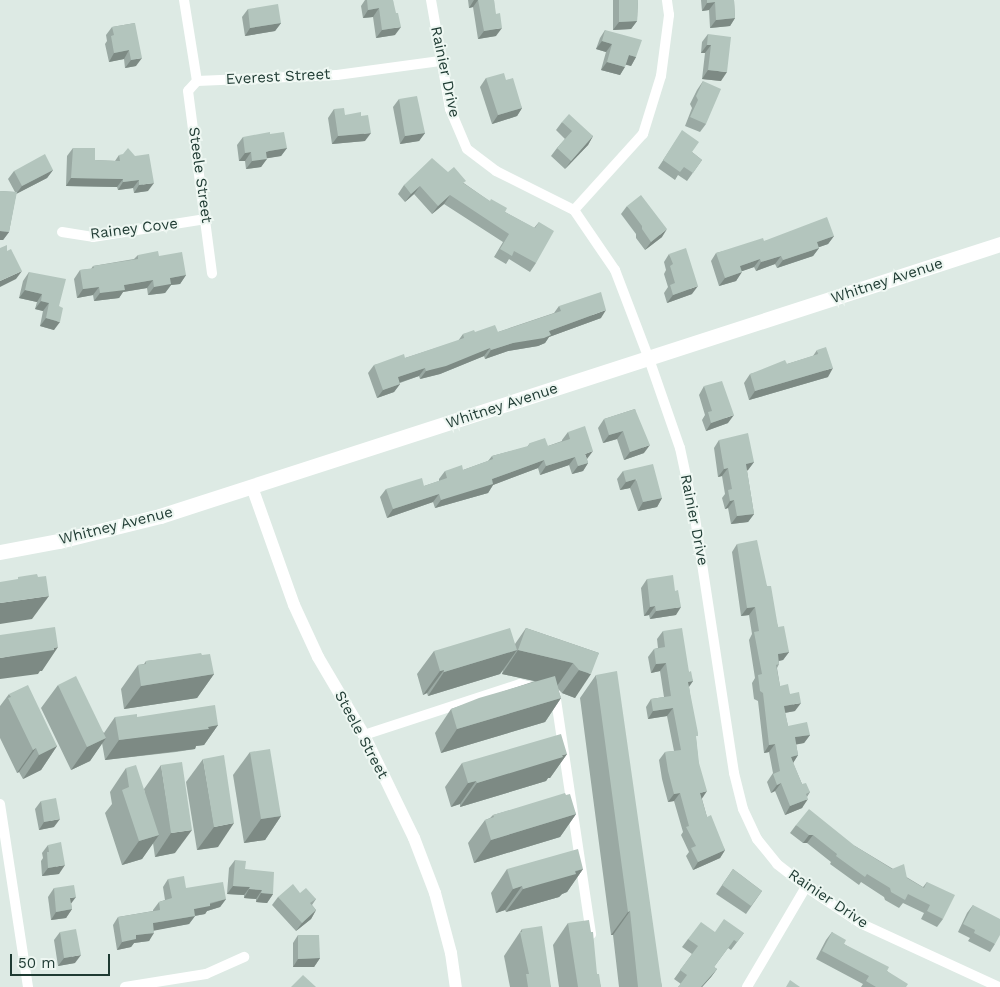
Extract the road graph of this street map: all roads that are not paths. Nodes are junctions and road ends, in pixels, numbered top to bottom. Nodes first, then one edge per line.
1 (184, 0) edge
2 (431, 0) edge
3 (667, 0) edge
4 (440, 61) junction
5 (197, 81) junction
6 (574, 210) junction
7 (206, 219) junction
8 (62, 232) dead end
9 (1000, 244) edge
10 (212, 273) dead end
11 (650, 358) junction
12 (252, 487) junction
13 (0, 552) edge
14 (364, 735) junction
15 (0, 804) edge
16 (806, 887) junction
17 (593, 949) edge
18 (244, 957) dead end
19 (28, 987) edge
20 (125, 987) edge
21 (456, 987) edge
22 (747, 987) edge
23 (999, 987) edge

1 - 5 street
2 - 4 street, Rainier Drive
3 - 6 street
4 - 5 street, Everest Street
4 - 6 street, Rainier Drive
5 - 7 street, Steele Street
6 - 11 street, Rainier Drive
7 - 8 street, Rainey Cove
7 - 10 street, Steele Street
9 - 11 main road, Whitney Avenue
11 - 12 main road, Whitney Avenue
11 - 16 street, Rainier Drive
12 - 13 main road, Whitney Avenue
12 - 14 street, Steele Street
14 - 17 street
14 - 21 street, Steele Street
15 - 19 street
16 - 22 street
16 - 23 street, Rainier Drive
18 - 20 street

